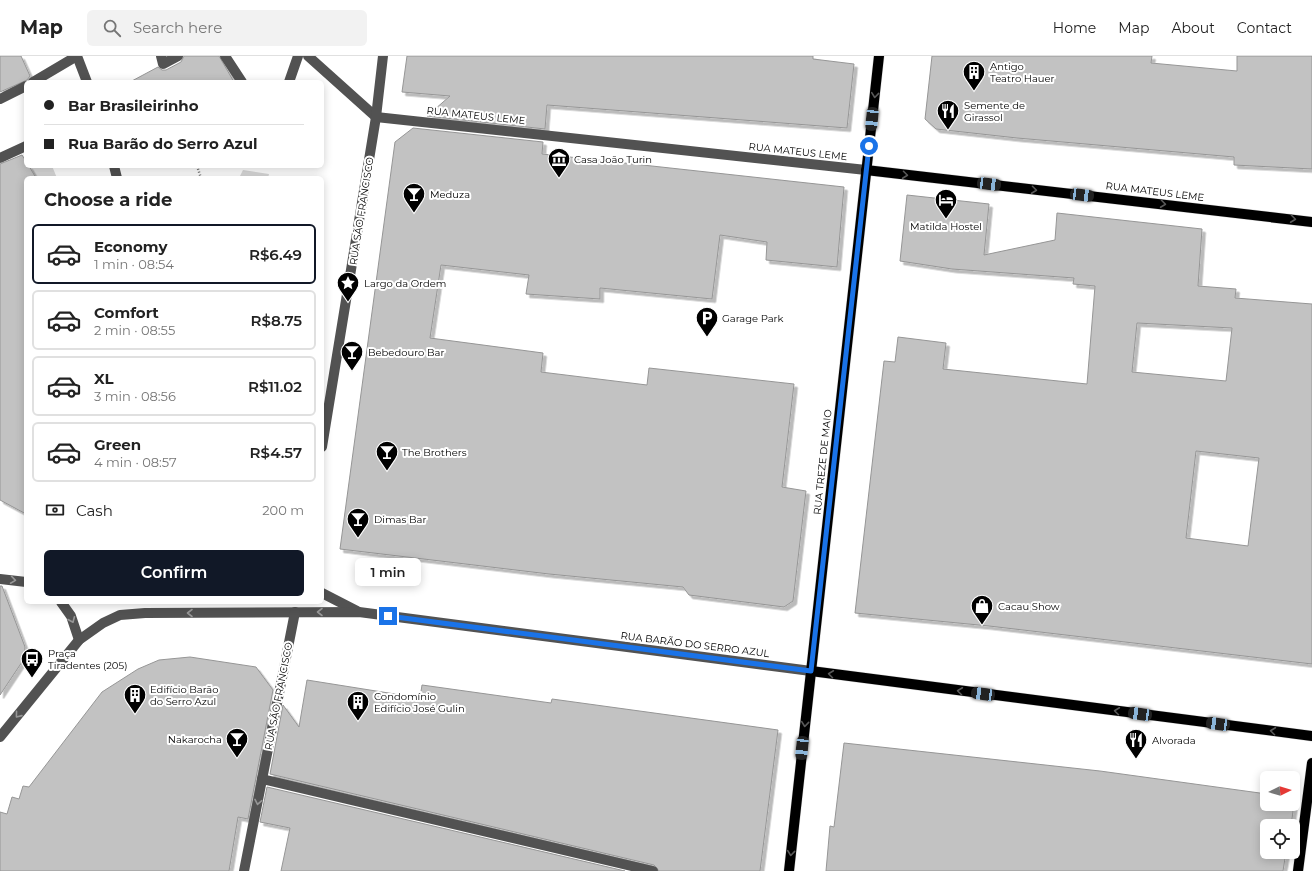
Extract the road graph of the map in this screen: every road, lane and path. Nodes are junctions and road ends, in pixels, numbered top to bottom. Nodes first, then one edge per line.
1 (77, 56) edge
2 (161, 56) edge
3 (178, 56) edge
4 (225, 56) edge
5 (298, 56) edge
6 (308, 56) edge
7 (383, 56) edge
8 (879, 56) edge
9 (36, 80) edge
10 (86, 80) edge
11 (241, 80) edge
12 (290, 80) edge
13 (24, 87) edge
14 (0, 99) edge
15 (376, 117) junction
16 (24, 147) edge
17 (0, 158) edge
18 (866, 170) junction
19 (1312, 222) edge
20 (324, 428) edge
21 (0, 579) edge
22 (24, 582) edge
23 (324, 594) edge
24 (62, 604) edge
25 (294, 612) junction
26 (359, 612) junction
27 (79, 640) junction
28 (811, 671) junction
29 (1312, 736) edge
30 (0, 737) edge
31 (1312, 763) edge
32 (262, 779) junction
33 (244, 871) edge
34 (653, 871) edge
35 (789, 871) edge
36 (1298, 871) edge

1 - 9 street
1 - 10 street
2 - 3 street
4 - 11 street
5 - 12 street
6 - 15 street
7 - 15 street, RUA SÃO FRANCISCO
8 -> 18 main road, RUA TREZE DE MAIO
13 - 14 street
15 - 18 street, RUA MATEUS LEME
15 - 20 street, RUA SÃO FRANCISCO
16 - 17 street
18 -> 19 main road, RUA MATEUS LEME
18 - 28 main road, RUA TREZE DE MAIO
21 -> 22 street
23 - 26 street
24 -> 27 street
26 -> 25 street, RUA BARÃO DO SERRO AZUL
25 -> 27 street, RUA BARÃO DO SERRO AZUL
25 - 32 street, RUA SÃO FRANCISCO
26 - 28 street, RUA BARÃO DO SERRO AZUL
27 -> 30 street, RUA BARÃO DO SERRO AZUL
29 -> 28 main road, RUA BARÃO DO SERRO AZUL
28 -> 35 main road, RUA TREZE DE MAIO
31 - 36 main road
32 -> 33 street, RUA SÃO FRANCISCO
32 - 34 street

